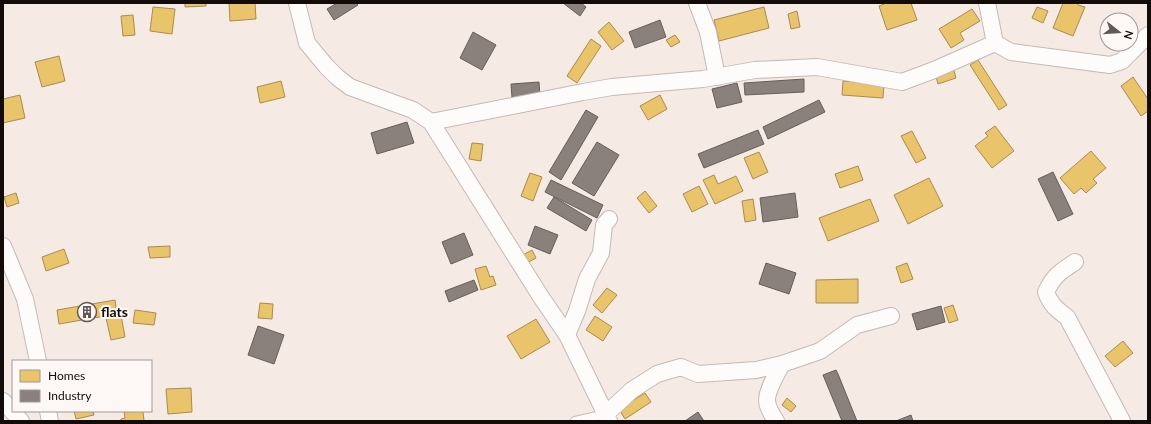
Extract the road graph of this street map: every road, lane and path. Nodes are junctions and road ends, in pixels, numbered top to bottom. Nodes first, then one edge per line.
1 (297, 3) edge
2 (697, 3) edge
3 (988, 3) edge
4 (1148, 35) edge
5 (995, 43) junction
6 (717, 76) junction
7 (431, 122) junction
8 (609, 219) dead end
9 (3, 246) edge
10 (1075, 262) dead end
11 (891, 316) dead end
12 (567, 334) junction
13 (38, 360) edge
14 (782, 364) junction
15 (3, 401) edge
16 (12, 411) edge
17 (13, 412) edge
18 (608, 417) edge
19 (21, 421) edge
20 (575, 421) edge
21 (776, 421) edge
22 (1122, 421) edge

1 - 7 street
2 - 6 street
3 - 5 street
4 - 5 street
5 - 6 street
6 - 7 street
7 - 12 street
8 - 12 street
9 - 13 street
10 - 22 street
11 - 14 street
12 - 18 street
14 - 18 street
14 - 21 street
15 - 16 street
17 - 19 street
18 - 20 lane

